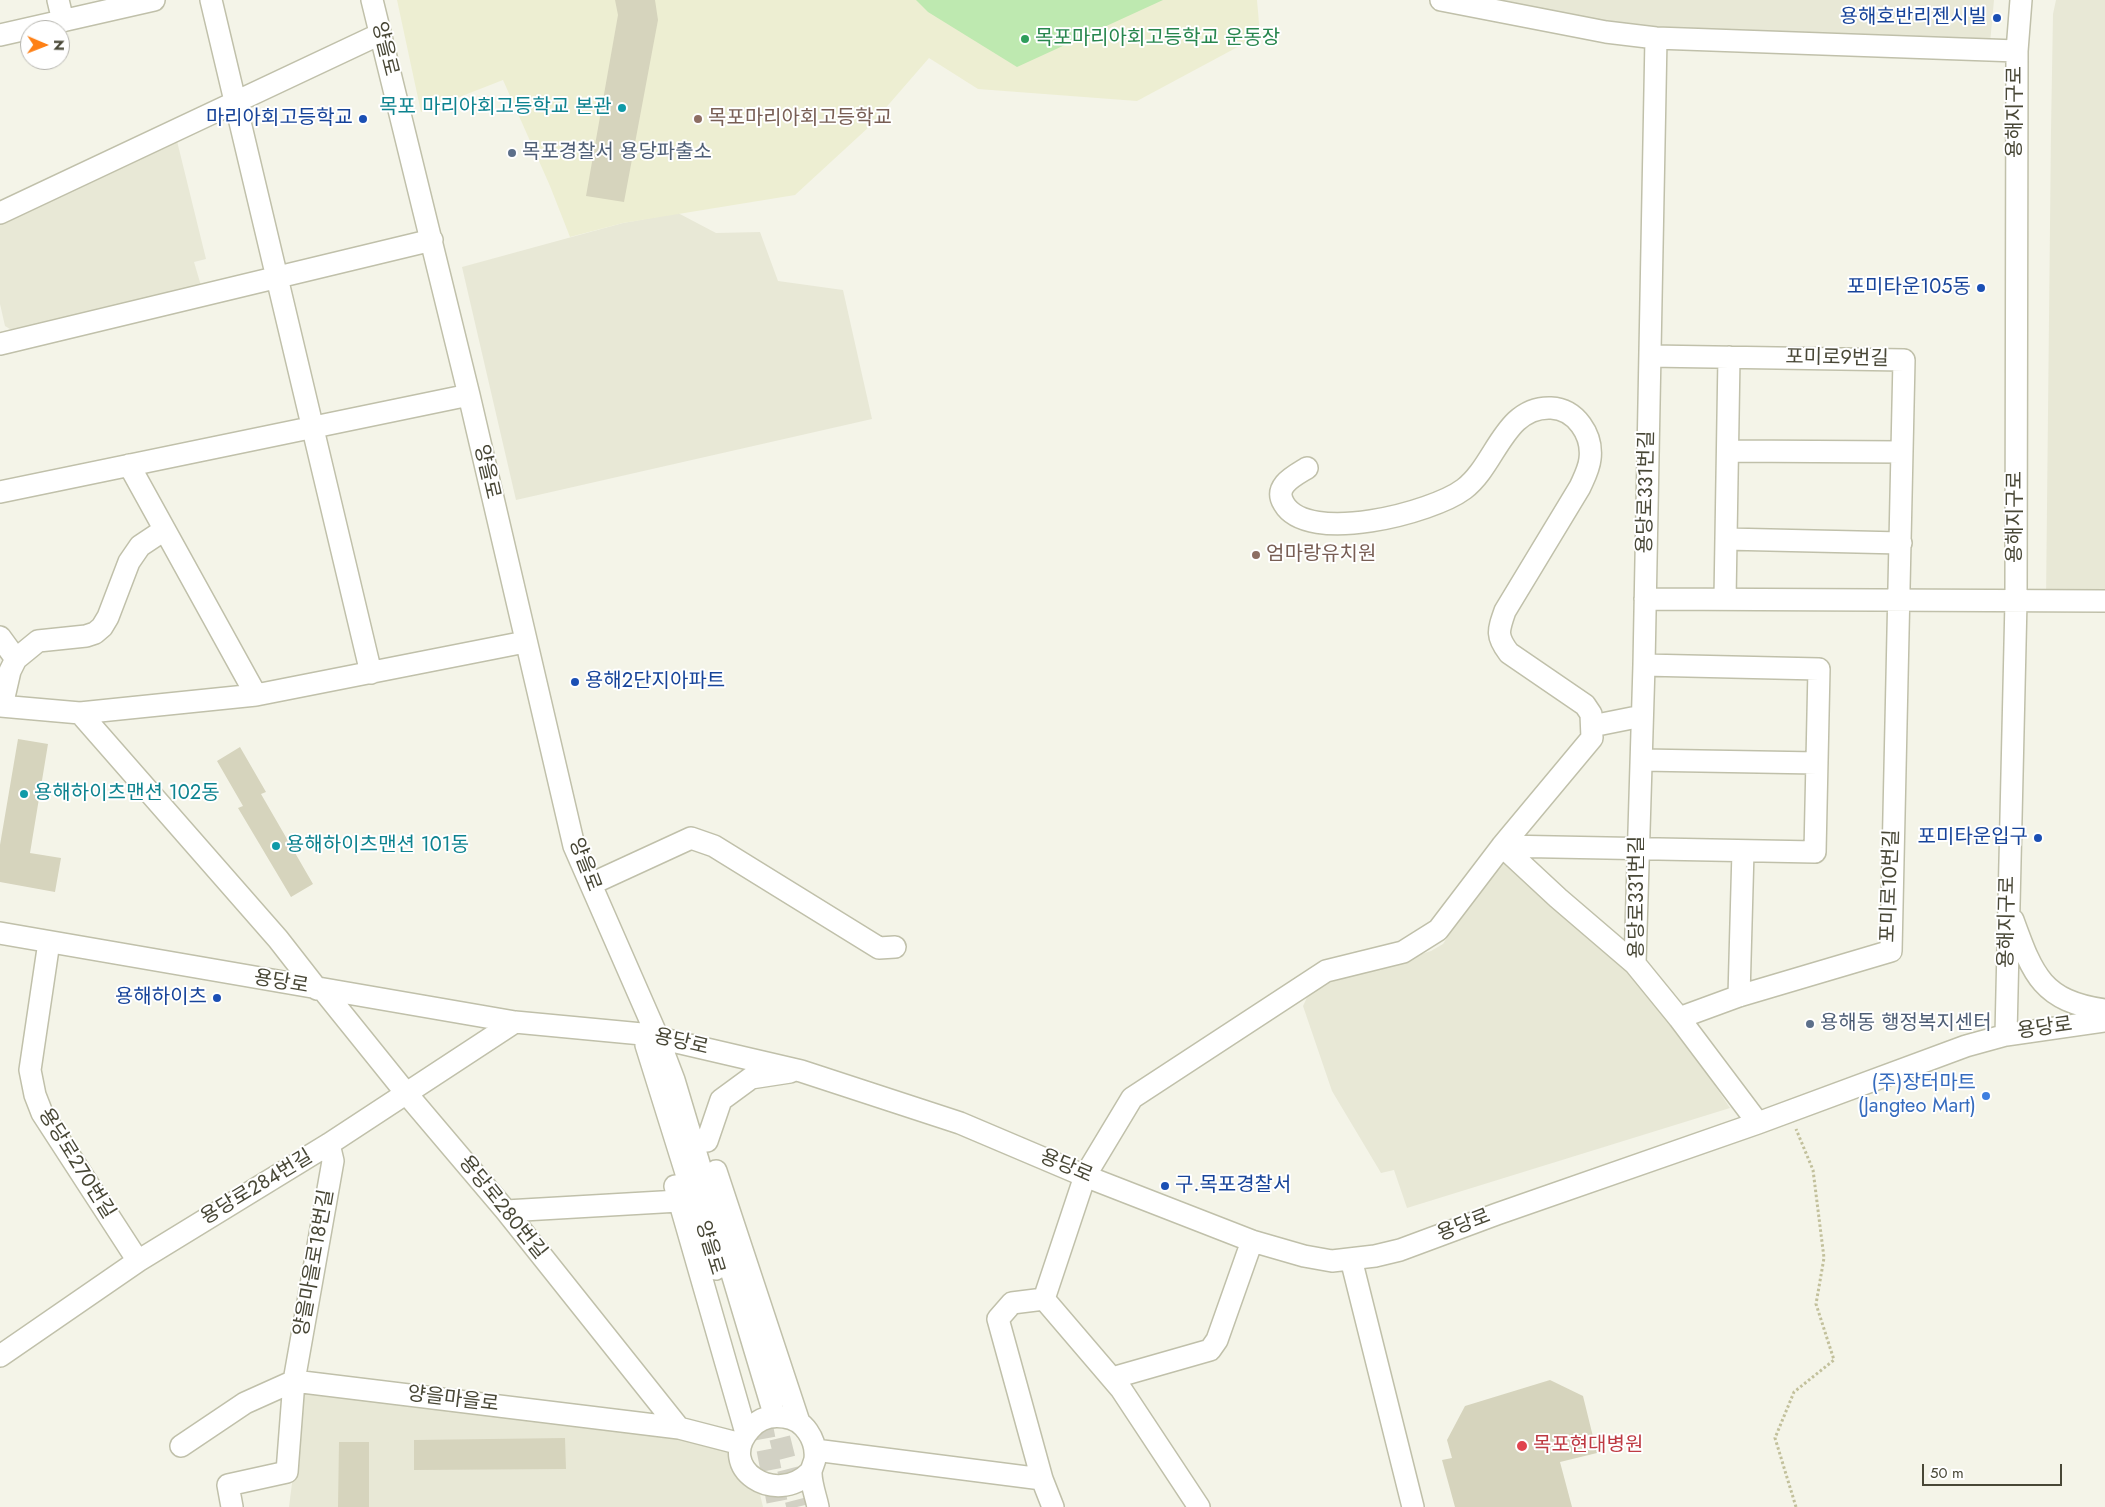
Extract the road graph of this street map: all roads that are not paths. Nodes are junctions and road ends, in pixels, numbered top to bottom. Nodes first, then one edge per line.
1 (58, 0) edge
2 (154, 0) edge
3 (211, 0) edge
4 (372, 0) edge
5 (1441, 0) edge
6 (2021, 0) edge
7 (63, 20) edge
8 (67, 20) edge
9 (20, 31) edge
10 (380, 34) junction
11 (0, 35) edge
12 (1656, 38) junction
13 (2016, 51) junction
14 (235, 103) junction
15 (0, 213) edge
16 (432, 240) junction
17 (277, 278) junction
18 (0, 344) edge
19 (1650, 356) junction
20 (1729, 357) junction
21 (469, 395) junction
22 (312, 427) junction
23 (1728, 451) junction
24 (1902, 452) junction
25 (129, 465) junction
26 (1307, 468) dead end
27 (0, 492) edge
28 (164, 530) junction
29 (1726, 539) junction
30 (1900, 543) junction
31 (1645, 599) junction
32 (1725, 599) junction
33 (1900, 601) junction
34 (2016, 601) junction
35 (2105, 601) edge
36 (0, 636) edge
37 (525, 642) junction
38 (16, 659) junction
39 (1644, 665) junction
40 (371, 673) junction
41 (256, 695) junction
42 (1, 706) edge
43 (80, 713) junction
44 (1642, 716) junction
45 (1592, 726) junction
46 (1642, 760) junction
47 (1817, 763) junction
48 (1502, 846) junction
49 (1638, 848) junction
50 (1743, 851) junction
51 (591, 884) junction
52 (2009, 907) junction
53 (0, 933) edge
54 (49, 942) junction
55 (895, 947) dead end
56 (1635, 964) junction
57 (320, 989) junction
58 (1739, 996) junction
59 (2105, 1010) edge
60 (1679, 1018) junction
61 (515, 1022) junction
62 (2105, 1022) edge
63 (2006, 1035) junction
64 (650, 1036) junction
65 (801, 1071) junction
66 (666, 1080) junction
67 (406, 1093) junction
68 (1758, 1124) junction
69 (707, 1141) junction
70 (330, 1144) junction
71 (1085, 1176) junction
72 (679, 1201) junction
73 (506, 1211) junction
74 (1252, 1241) junction
75 (1351, 1260) junction
76 (138, 1261) junction
77 (1044, 1299) junction
78 (0, 1356) edge
79 (1112, 1378) junction
80 (294, 1381) junction
81 (766, 1410) tunnel mouth
82 (799, 1422) junction
83 (679, 1428) junction
84 (743, 1439) junction
85 (181, 1446) dead end
86 (815, 1450) junction
87 (810, 1472) junction
88 (1042, 1479) junction
89 (232, 1507) edge
90 (818, 1507) edge
91 (1053, 1507) edge
92 (1199, 1507) edge
93 (1413, 1507) edge

1 - 7 street
2 - 8 street
3 - 14 street
4 - 10 street, 양을로
5 - 12 street
6 - 13 street, 용해지구로
9 - 11 street
10 - 14 street
10 - 16 street, 양을로
12 - 13 street
12 - 19 street, 용당로331번길
13 - 34 street, 용해지구로
14 - 15 street
14 - 17 street
16 - 17 street
16 - 21 street, 양을로
17 - 18 street
17 - 22 street
19 - 20 street, 포미로9번길
19 - 31 street, 용당로331번길
20 - 23 street
20 - 24 street, 포미로9번길
21 - 22 street
21 - 37 street, 양을로
22 - 25 street
22 - 40 street
23 - 24 street
23 - 29 street
24 - 30 street, 포미로9번길
25 - 27 street
25 - 28 street
26 - 45 street
28 - 38 street
28 - 41 street
29 - 30 street
29 - 32 street
30 - 33 street, 포미로9번길
31 - 32 street
31 - 39 street, 용당로331번길
32 - 33 street
33 - 34 street
33 - 58 street, 포미로10번길
34 - 35 street
34 - 52 street, 용해지구로
36 - 38 street
37 - 40 street
37 - 51 street, 양을로
38 - 42 street
39 - 44 street, 용당로331번길
39 - 47 street
40 - 41 street
41 - 43 street
42 - 43 street
43 - 57 street, 용당로280번길
44 - 45 street
44 - 46 street, 용당로331번길
45 - 48 street
46 - 47 street
46 - 49 street, 용당로331번길
47 - 50 street
48 - 49 street
48 - 56 street
48 - 71 street
49 - 50 street
49 - 56 street, 용당로331번길
50 - 58 street
51 - 55 street
51 - 64 street, 양을로
52 - 59 street
52 - 63 street, 용해지구로
53 - 54 street, 용당로
54 - 57 street, 용당로
54 - 76 street, 용당로270번길
56 - 60 street, 용당로331번길
57 - 61 street, 용당로
57 - 67 street, 용당로280번길
58 - 60 street, 포미로10번길
60 - 68 street, 용당로331번길
61 - 64 street, 용당로
61 - 67 street, 용당로284번길
62 - 63 street, 용당로
63 - 68 street, 용당로
64 - 65 street, 용당로
64 - 66 street, 양을로
65 - 69 street
65 - 71 street, 용당로
66 - 69 street
66 - 72 street
66 - 81 street, 양을로
67 - 70 street, 용당로284번길
67 - 73 street, 용당로280번길
68 - 75 street, 용당로
69 - 82 street
70 - 76 street, 용당로284번길
70 - 80 street, 양을마을로18번길
71 - 74 street, 용당로
71 - 77 street
72 - 73 street
72 - 84 street
73 - 83 street, 용당로280번길
74 - 75 street, 용당로
74 - 79 street
75 - 93 street
76 - 78 street, 용당로284번길
77 - 79 street
77 - 88 street
79 - 92 street
80 - 83 street, 양을마을로
80 - 85 street
80 - 89 street, 양을마을로18번길
82 - 84 street
82 - 86 street
83 - 84 street, 양을마을로
84 - 87 street
86 - 87 street
86 - 88 street
87 - 90 street
88 - 91 street

